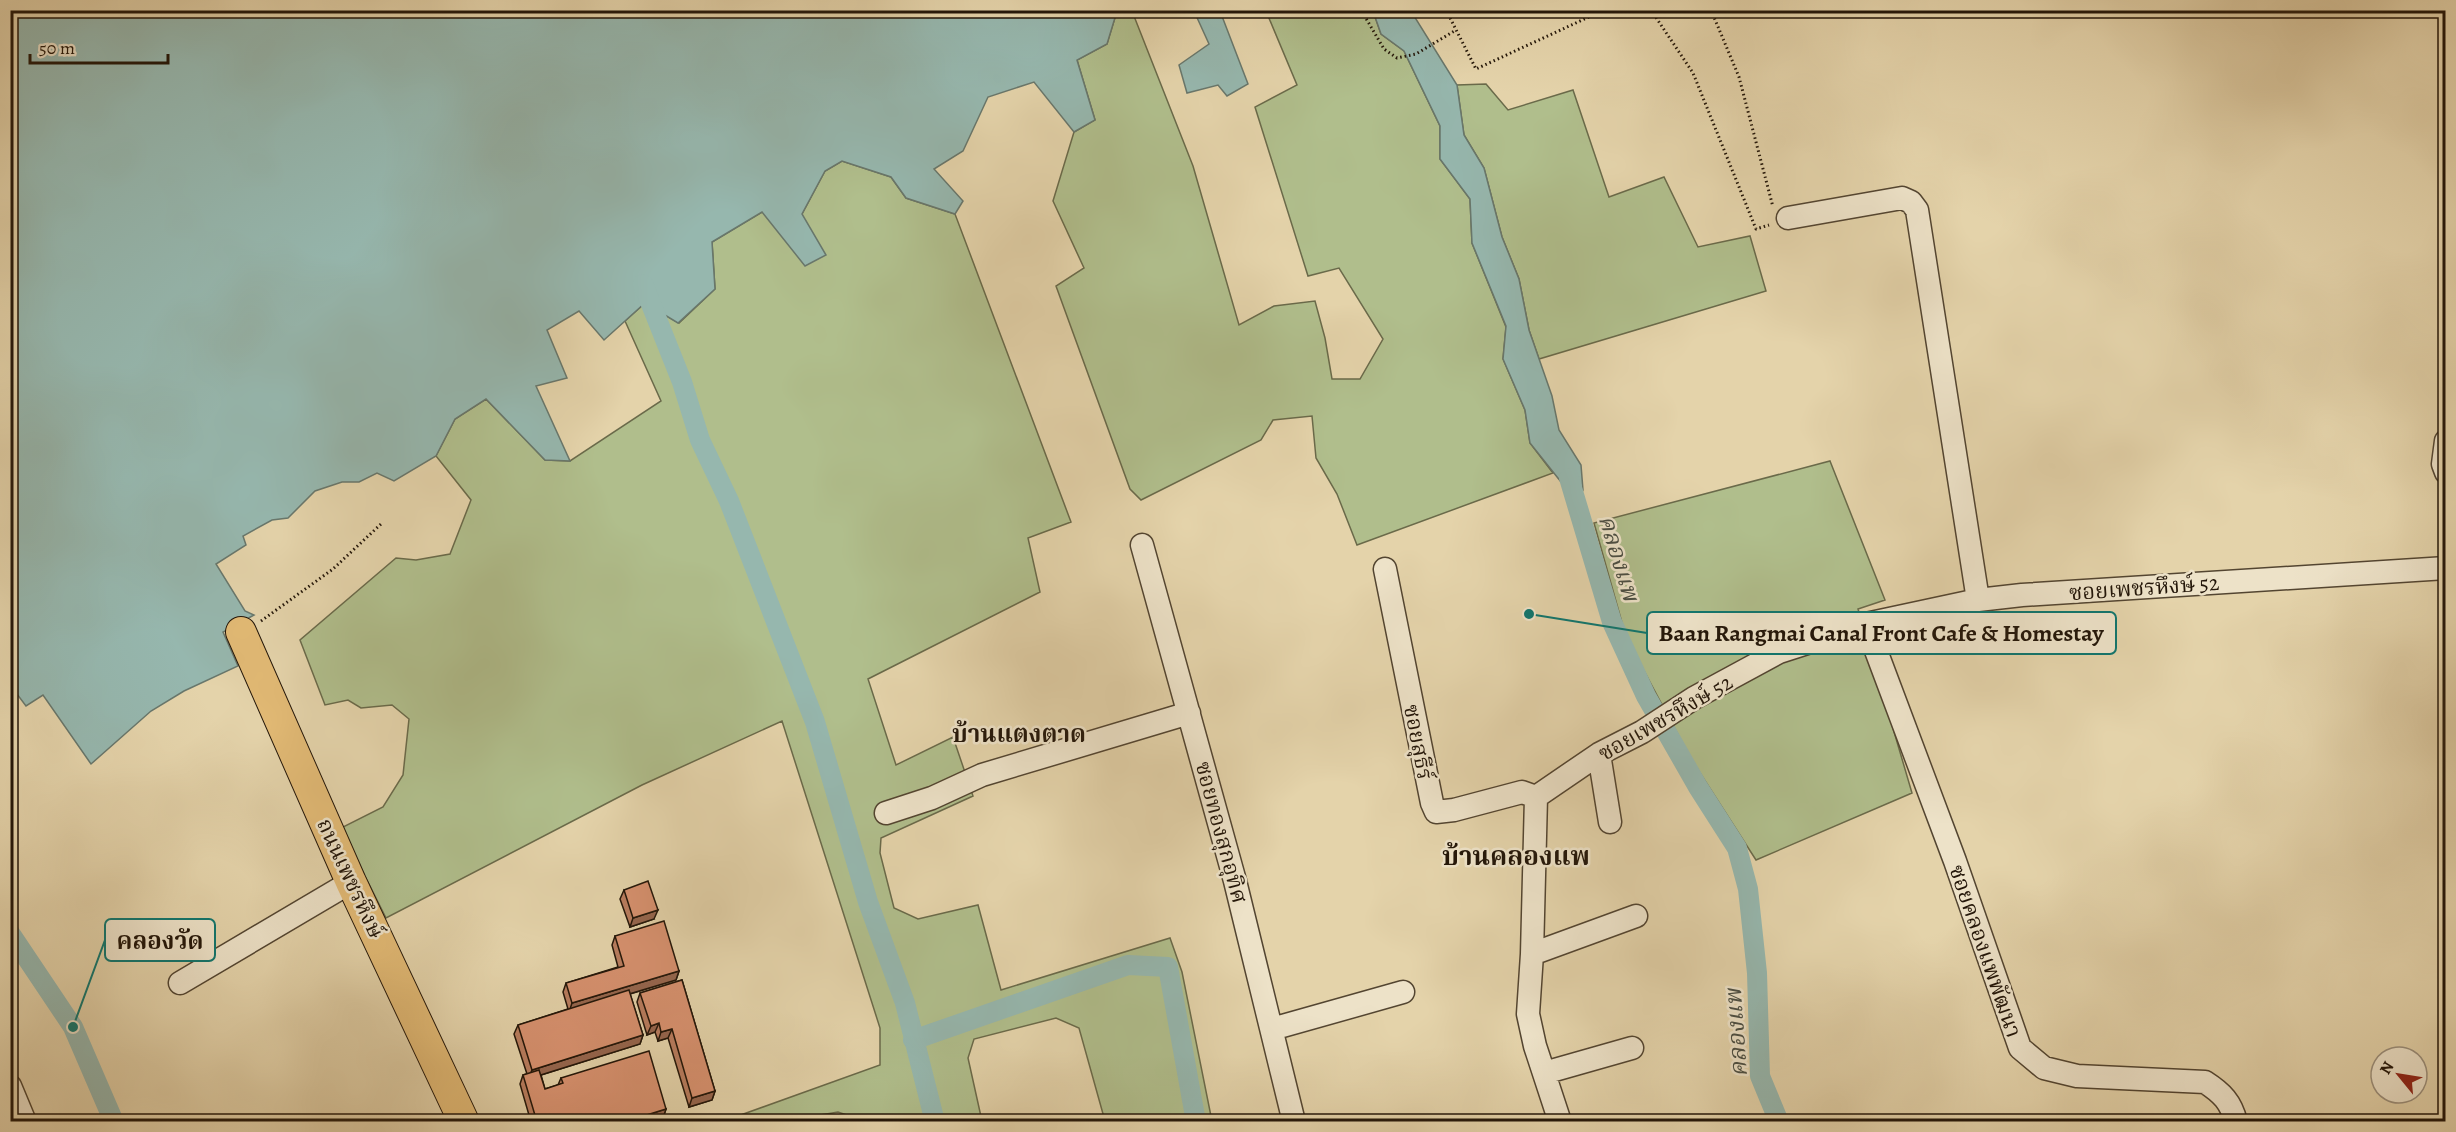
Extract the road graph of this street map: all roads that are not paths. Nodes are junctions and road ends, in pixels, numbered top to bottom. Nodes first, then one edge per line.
1 (1788, 218) road end
2 (2445, 441) edge
3 (2445, 472) edge
4 (1142, 545) dead end
5 (2445, 568) edge
6 (1385, 569) dead end
7 (1978, 600) junction
8 (1866, 624) junction
9 (241, 632) road end
10 (1189, 713) junction
11 (1599, 754) junction
12 (1536, 797) junction
13 (886, 813) dead end
14 (1610, 822) dead end
15 (351, 882) junction
16 (1636, 916) dead end
17 (1532, 954) junction
18 (180, 983) dead end
19 (1403, 992) dead end
20 (1272, 1029) junction
21 (1632, 1048) dead end
22 (1544, 1073) junction
23 (10, 1086) edge
24 (25, 1122) edge
25 (464, 1122) edge
26 (1294, 1122) edge
27 (1560, 1122) edge
28 (2236, 1122) edge

1 - 7 street
2 - 3 street
4 - 10 street, ซอยทองสุกอุทิศ
5 - 7 street, ซอยเพชรหึงษ์ 52
6 - 12 street, ซอยสุธีร์
7 - 8 street, ซอยเพชรหึงษ์ 52
8 - 11 street, ซอยเพชรหึงษ์ 52
8 - 28 street, ซอยคลองแพพัฒนา
9 - 15 main road, ถนนเพชรหึงษ์
10 - 13 street
10 - 20 street, ซอยทองสุกอุทิศ
11 - 12 street, ซอยเพชรหึงษ์ 52
11 - 14 street
12 - 17 street
15 - 18 street
15 - 25 main road, ถนนเพชรหึงษ์
16 - 17 street
17 - 22 street
19 - 20 street
20 - 26 street, ซอยทองสุกอุทิศ
21 - 22 street
22 - 27 street
23 - 24 street

